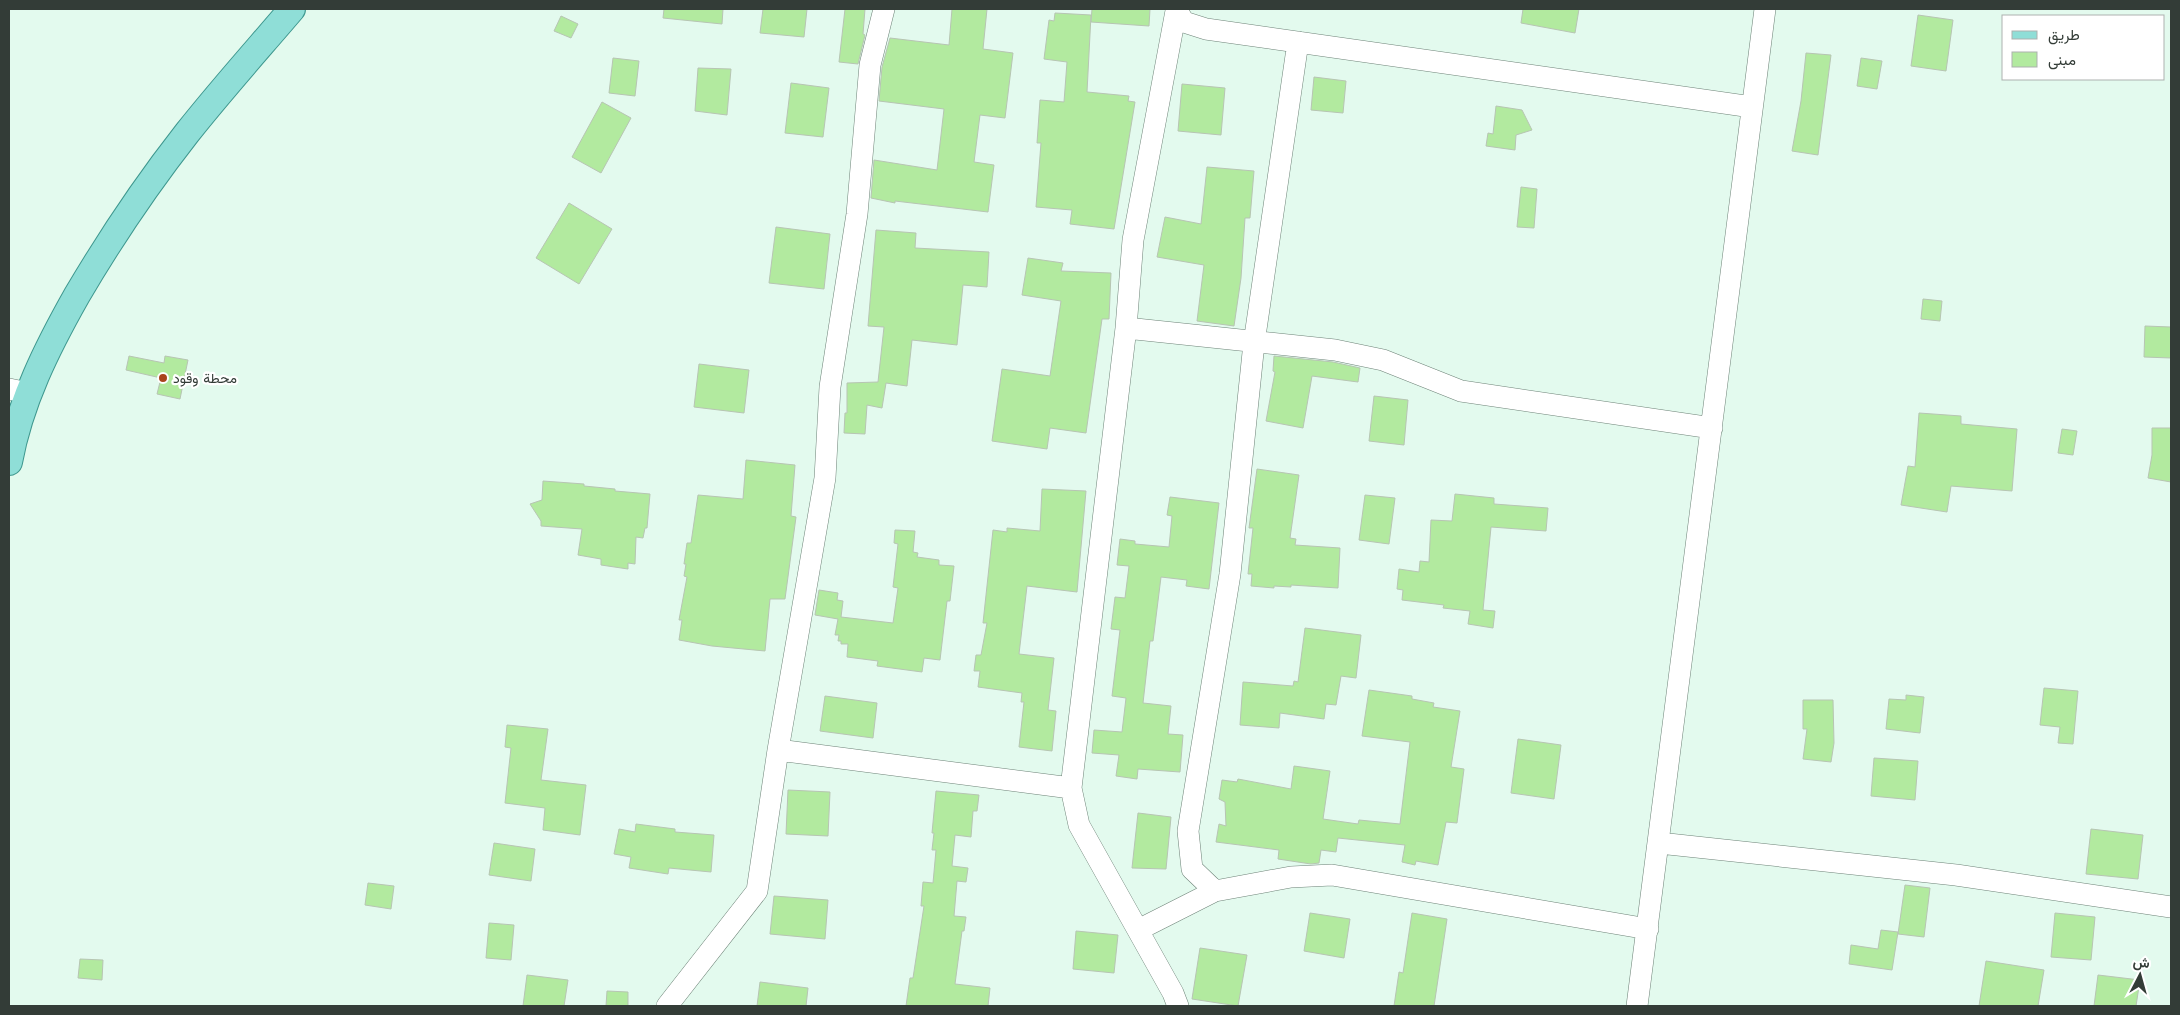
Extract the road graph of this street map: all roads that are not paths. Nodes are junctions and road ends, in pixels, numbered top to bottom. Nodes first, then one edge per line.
1 (292, 9) edge
2 (884, 9) edge
3 (1765, 9) edge
4 (1176, 10) edge
5 (1298, 42) junction
6 (1752, 106) junction
7 (1126, 328) junction
8 (1254, 342) junction
9 (18, 391) edge
10 (1712, 428) junction
11 (9, 462) edge
12 (778, 750) junction
13 (1071, 788) junction
14 (1659, 843) junction
15 (1215, 891) junction
16 (2171, 907) edge
17 (1648, 929) junction
18 (1138, 930) junction
19 (667, 1006) edge
20 (1178, 1006) edge
21 (1637, 1006) edge

1 - 9 main road
2 - 12 street
3 - 6 street
4 - 5 street
4 - 7 street
5 - 6 street
5 - 8 street
6 - 10 street
7 - 8 street
7 - 13 street
8 - 10 street
8 - 15 street
9 - 11 main road
10 - 14 street
12 - 13 street
12 - 19 street
13 - 18 street
14 - 16 street
14 - 17 street
15 - 17 street
15 - 18 street
17 - 21 street
18 - 20 street

